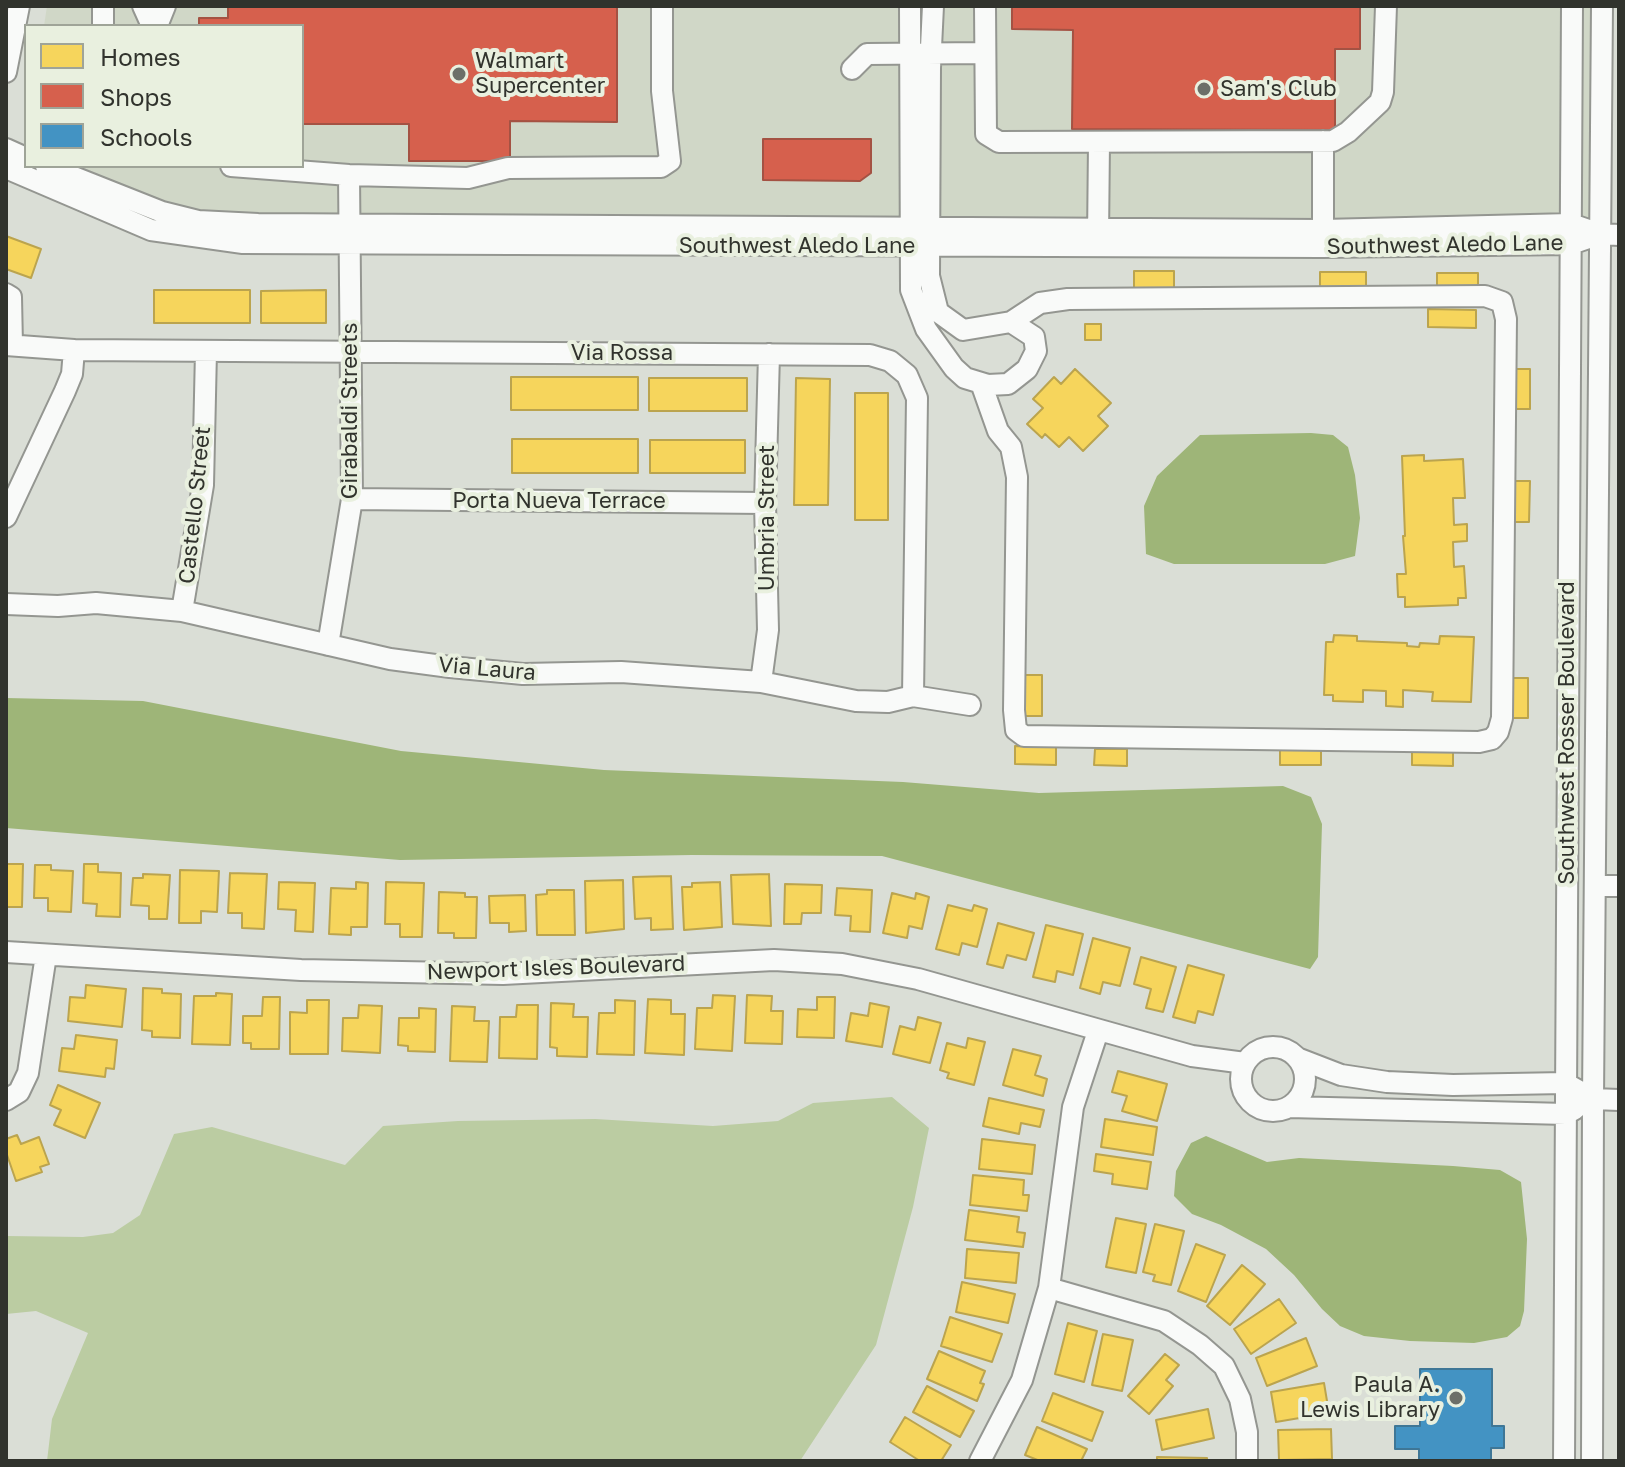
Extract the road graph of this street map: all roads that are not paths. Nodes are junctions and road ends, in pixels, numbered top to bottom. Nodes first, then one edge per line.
1 (19, 6) edge
2 (143, 6) edge
3 (165, 6) edge
4 (662, 6) edge
5 (910, 6) edge
6 (933, 6) edge
7 (985, 6) edge
8 (1386, 6) edge
9 (1572, 6) edge
10 (1602, 6) edge
11 (154, 24) edge
12 (156, 24) edge
13 (985, 53) junction
14 (920, 54) junction
15 (852, 69) dead end
16 (6, 72) edge
17 (1323, 141) junction
18 (1099, 142) junction
19 (6, 168) edge
20 (51, 168) edge
21 (257, 168) edge
22 (349, 175) junction
23 (349, 234) junction
24 (1571, 234) junction
25 (1609, 234) edge
26 (919, 236) junction
27 (1098, 238) junction
28 (1323, 239) junction
29 (6, 294) edge
30 (1011, 322) junction
31 (961, 328) junction
32 (8, 345) edge
33 (74, 350) junction
34 (206, 351) junction
35 (941, 351) junction
36 (351, 352) junction
37 (769, 354) junction
38 (981, 383) junction
39 (352, 499) junction
40 (765, 503) junction
41 (6, 517) edge
42 (6, 604) edge
43 (182, 611) junction
44 (328, 645) junction
45 (761, 682) junction
46 (913, 696) junction
47 (970, 705) dead end
48 (1595, 886) junction
49 (1619, 886) edge
50 (6, 952) edge
51 (46, 955) junction
52 (1098, 1031) junction
53 (1297, 1058) junction
54 (1243, 1072) junction
55 (1565, 1083) junction
56 (1453, 1085) junction
57 (1593, 1099) junction
58 (6, 1100) edge
59 (1619, 1100) edge
60 (1289, 1107) junction
61 (1454, 1112) junction
62 (1566, 1114) junction
63 (1049, 1288) junction
64 (980, 1461) edge
65 (1247, 1461) edge
66 (1564, 1461) edge
67 (1592, 1461) edge

1 - 16 street
2 - 11 street
3 - 12 street
4 - 22 street
5 - 14 street
6 - 14 street
7 - 13 street
8 - 17 street
9 - 24 street, Southwest Rosser Boulevard
10 - 25 street, Southwest Rosser Boulevard
13 - 14 street
13 - 18 street
14 - 15 street
14 - 26 street
17 - 18 street
17 - 28 street
18 - 27 street
19 - 23 street, Southwest Aledo Lane
20 - 23 street, Southwest Aledo Lane
21 - 22 street
22 - 23 street, Girabaldi Streets
23 - 26 street, Southwest Aledo Lane
23 - 36 street, Girabaldi Streets
24 - 25 street, Southwest Aledo Lane
24 - 28 street, Southwest Aledo Lane
24 - 55 street, Southwest Rosser Boulevard
25 - 48 street, Southwest Rosser Boulevard
26 - 27 street, Southwest Aledo Lane
26 - 31 street
26 - 35 street
27 - 28 street, Southwest Aledo Lane
29 - 32 street
30 - 31 street
30 - 38 street
30 - 38 street
31 - 35 street
32 - 33 street, Via Rossa
33 - 34 street, Via Rossa
33 - 41 street
34 - 36 street, Via Rossa
34 - 43 street, Castello Street
35 - 38 street
36 - 37 street, Via Rossa
36 - 39 street, Girabaldi Streets
37 - 40 street, Umbria Street
37 - 46 street, Via Rossa
39 - 40 street, Porta Nueva Terrace
39 - 44 street, Girabaldi Streets
40 - 45 street, Umbria Street
42 - 43 street, Via Laura
43 - 44 street, Via Laura
44 - 45 street, Via Laura
45 - 46 street, Via Laura
46 - 47 street, Via Laura
48 - 49 street
48 - 57 street, Southwest Rosser Boulevard
50 - 51 street, Newport Isles Boulevard
51 - 52 street, Newport Isles Boulevard
51 - 58 street
52 - 54 street, Newport Isles Boulevard
52 - 63 street
53 - 54 street
53 - 56 street
53 - 60 street
54 - 60 street
55 - 56 street
55 - 57 street
55 - 62 street, Southwest Rosser Boulevard
56 - 61 street
57 - 59 street
57 - 62 street
57 - 67 street, Southwest Rosser Boulevard
60 - 61 street
61 - 62 street
62 - 66 street, Southwest Rosser Boulevard
63 - 64 street
63 - 65 street

